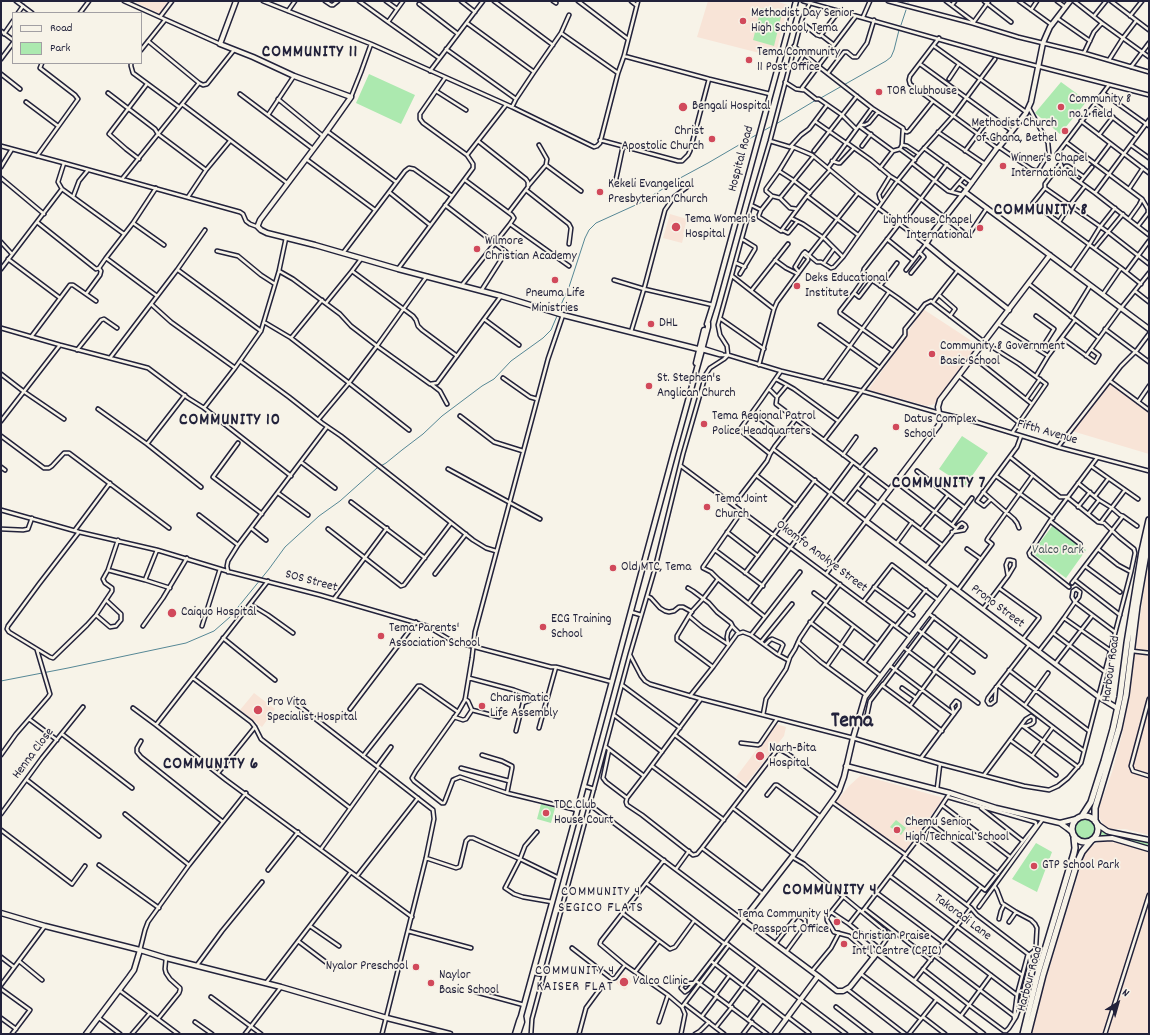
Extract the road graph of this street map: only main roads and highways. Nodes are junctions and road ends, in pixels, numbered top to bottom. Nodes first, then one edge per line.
1 (1149, 520) edge
2 (1149, 537) edge
3 (1082, 816) junction
4 (1096, 822) junction
5 (1073, 835) junction
6 (1093, 840) junction
7 (1023, 1034) edge
8 (1028, 1034) edge

1 - 3 highway, Harbour Road
2 - 4 highway, Harbour Road
3 - 4 highway
3 - 5 highway
4 - 6 highway
5 - 6 highway
5 - 7 highway, Harbour Road
6 - 8 highway, Harbour Road

